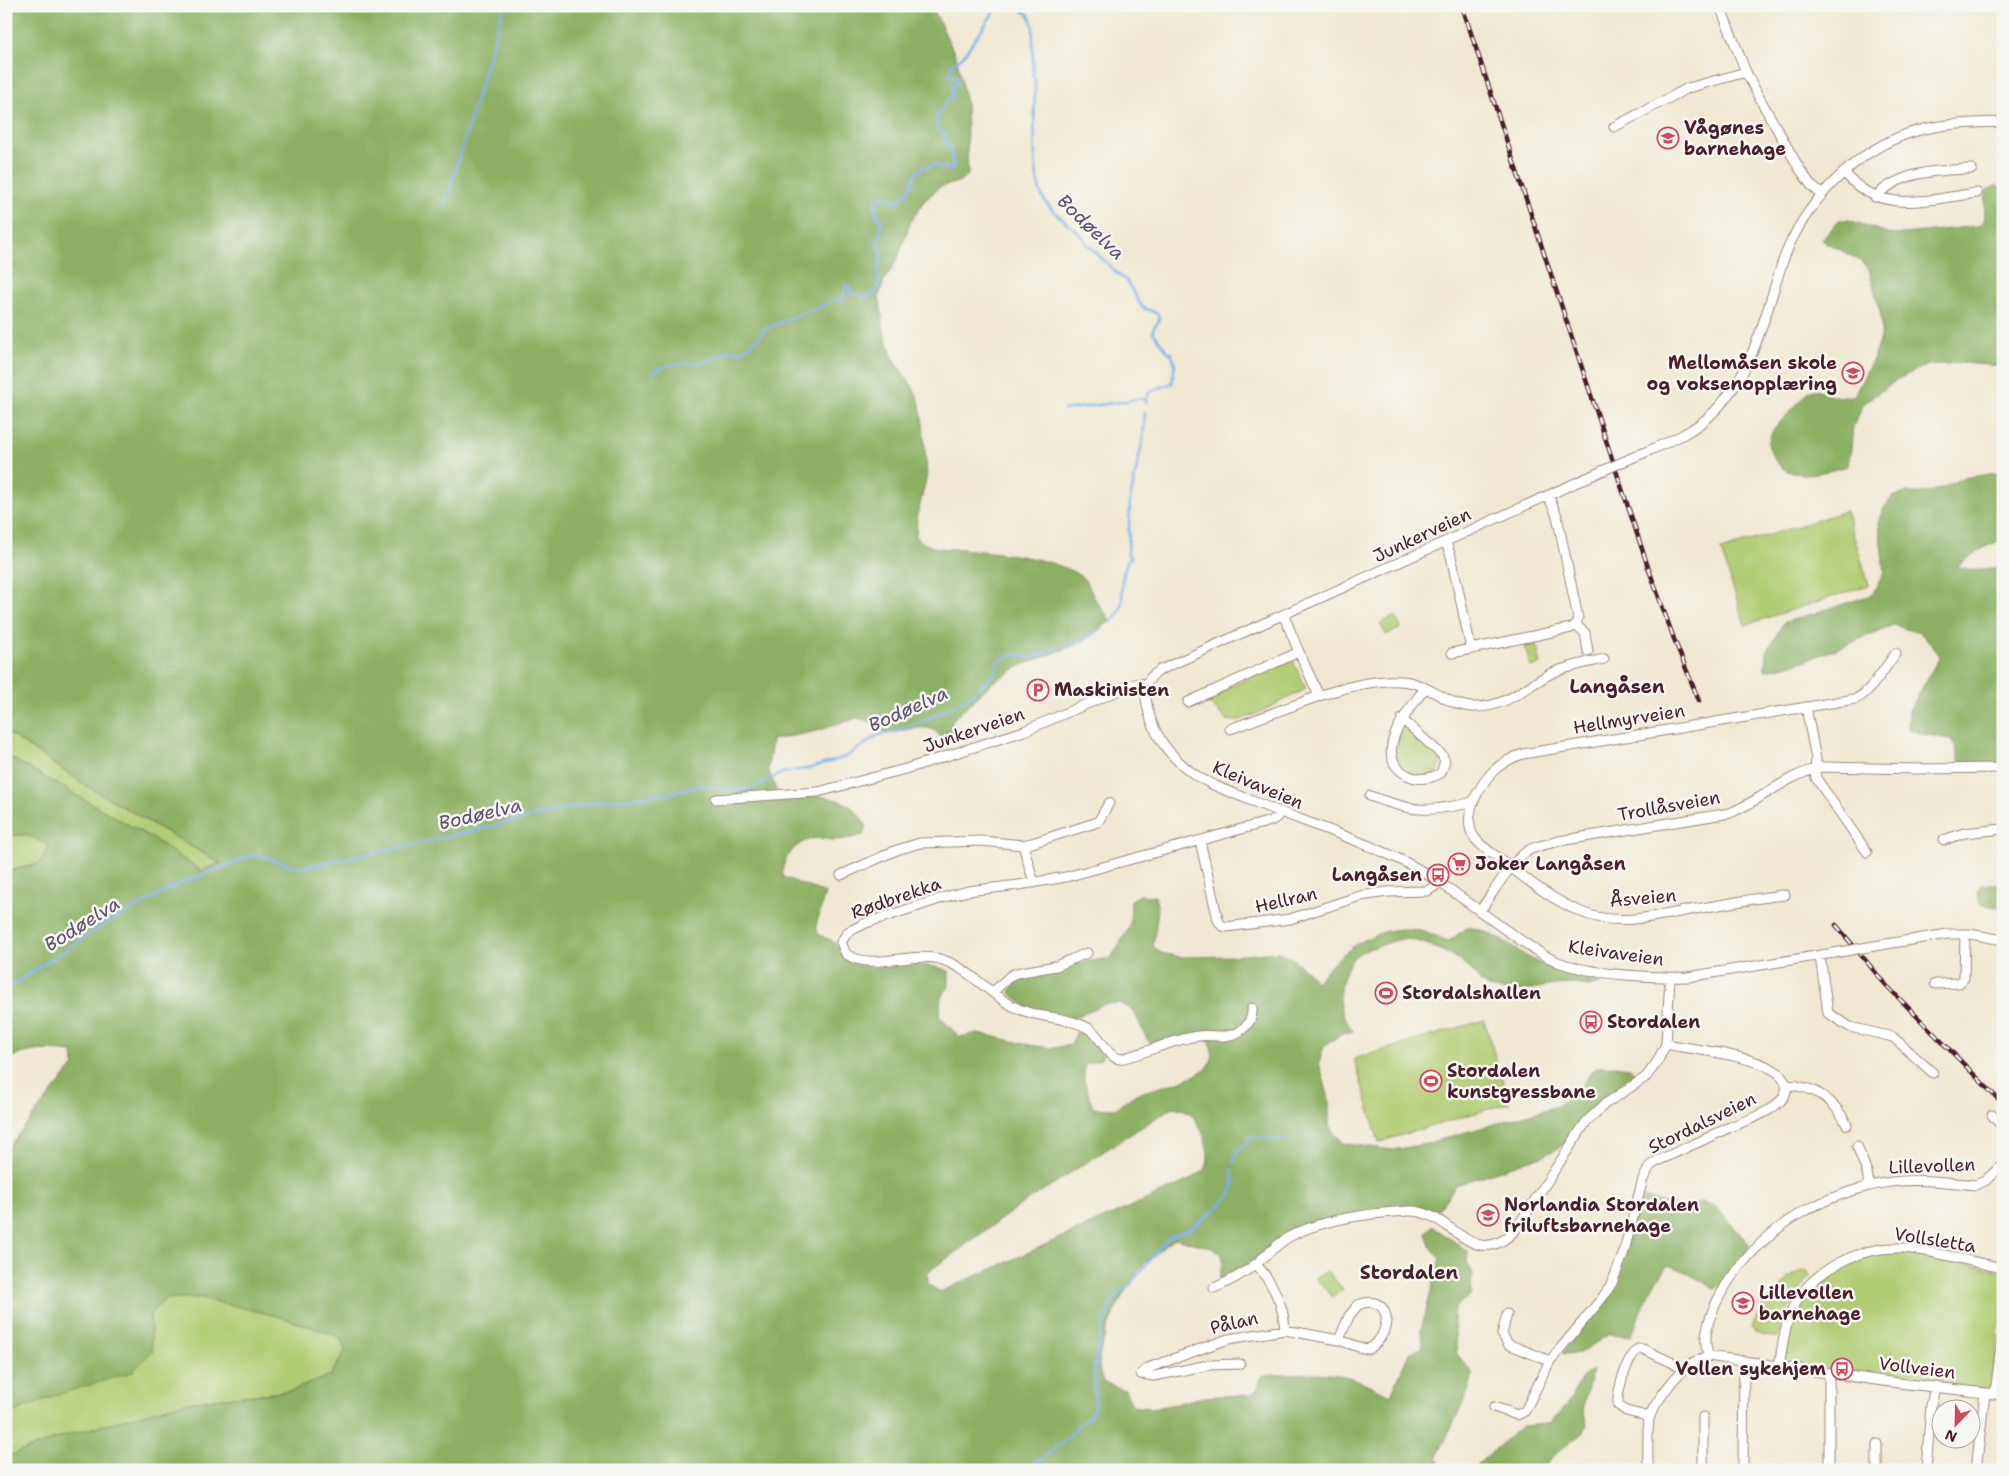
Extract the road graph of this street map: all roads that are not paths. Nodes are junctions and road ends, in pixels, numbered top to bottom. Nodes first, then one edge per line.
1 (1720, 6) edge
2 (1746, 72) junction
3 (2003, 122) edge
4 (1614, 126) dead end
5 (1972, 169) dead end
6 (1845, 173) junction
7 (1977, 193) dead end
8 (1822, 195) junction
9 (1875, 197) junction
10 (1548, 495) junction
11 (1446, 543) junction
12 (1284, 616) junction
13 (1576, 625) junction
14 (1471, 649) junction
15 (1588, 651) dead end
16 (1299, 652) junction
17 (1452, 653) dead end
18 (1896, 653) dead end
19 (1604, 659) dead end
20 (1146, 686) junction
21 (1425, 688) junction
22 (1319, 696) junction
23 (1188, 702) dead end
24 (1806, 707) junction
25 (1402, 720) junction
26 (1230, 729) dead end
27 (1815, 768) junction
28 (2003, 768) edge
29 (1370, 796) dead end
30 (716, 799) dead end
31 (1473, 802) junction
32 (1109, 803) dead end
33 (1279, 812) junction
34 (2003, 829) edge
35 (1944, 840) dead end
36 (1200, 841) junction
37 (1023, 845) junction
38 (1867, 852) dead end
39 (1512, 868) junction
40 (841, 875) dead end
41 (1034, 883) junction
42 (1440, 883) junction
43 (1785, 895) dead end
44 (1480, 911) junction
45 (1965, 934) junction
46 (2003, 940) edge
47 (1087, 953) dead end
48 (1820, 956) junction
49 (1670, 978) junction
50 (1935, 984) dead end
51 (993, 992) junction
52 (1252, 1008) dead end
53 (1666, 1044) junction
54 (1933, 1073) dead end
55 (1787, 1085) junction
56 (1992, 1115) dead end
57 (1847, 1125) dead end
58 (2003, 1127) edge
59 (1858, 1146) dead end
60 (2003, 1164) edge
61 (1869, 1186) junction
62 (1256, 1264) junction
63 (2003, 1268) edge
64 (1214, 1288) dead end
65 (1507, 1314) dead end
66 (2003, 1329) edge
67 (1285, 1330) junction
68 (1339, 1340) junction
69 (1708, 1356) junction
70 (1550, 1361) junction
71 (1744, 1361) junction
72 (1240, 1364) dead end
73 (1779, 1366) junction
74 (1684, 1368) junction
75 (1829, 1374) junction
76 (1934, 1388) junction
77 (1985, 1392) junction
78 (1999, 1394) edge
79 (1494, 1407) dead end
80 (1650, 1417) junction
81 (1703, 1418) dead end
82 (1877, 1444) dead end
83 (1648, 1470) edge
84 (1703, 1470) edge
85 (1743, 1470) edge
86 (1829, 1470) edge
87 (1877, 1470) edge
88 (1926, 1470) edge
89 (1976, 1470) edge

1 - 2 street
2 - 4 street
2 - 8 street
3 - 6 street, Junkerveien
5 - 9 street
6 - 8 street, Junkerveien
6 - 9 street
7 - 9 street
8 - 10 street, Junkerveien, bridge
10 - 11 street, Junkerveien
10 - 13 street
11 - 12 street, Junkerveien
11 - 14 street
12 - 16 street
12 - 20 street, Junkerveien
13 - 14 street
13 - 15 street
14 - 17 street
16 - 22 street
16 - 23 street
18 - 24 street, Hellmyrveien
19 - 21 street
20 - 30 street, Junkerveien
20 - 33 street, Kleivaveien
21 - 22 street
21 - 25 street
22 - 26 street
24 - 27 street
24 - 31 street, Hellmyrveien
25 - 25 street
27 - 28 street, Trollåsveien
27 - 38 street
27 - 39 street, Trollåsveien
29 - 31 street
31 - 39 street, Åsveien
32 - 37 street
33 - 36 street, Rødbrekka
33 - 42 street, Kleivaveien
34 - 35 street
36 - 41 street, Rødbrekka
36 - 42 street, Hellran
37 - 40 street
37 - 41 street
39 - 43 street, Åsveien
39 - 44 street, Trollåsveien
41 - 51 street, Rødbrekka
42 - 44 street, Kleivaveien
44 - 49 street, Kleivaveien
45 - 46 street, Kleivaveien
45 - 48 street, Kleivaveien, bridge
45 - 50 street
47 - 51 street
48 - 49 street, Kleivaveien
48 - 54 street
49 - 53 street
51 - 52 street, Rødbrekka
53 - 55 street, Stordalsveien
53 - 62 street
55 - 57 street
55 - 70 street, Stordalsveien
56 - 58 street
59 - 61 street
60 - 61 street, Lillevollen
61 - 69 street, Lillevollen
62 - 64 street
62 - 67 street
63 - 73 street, Vollsletta
65 - 70 street
66 - 78 street
67 - 68 street, Pålan
67 - 72 street, Pålan
68 - 68 street, Pålan
69 - 71 street, Vollveien
69 - 74 street
70 - 79 street, Stordalsveien
71 - 73 street, Vollveien
71 - 85 street
73 - 75 street, Vollveien
74 - 80 street
74 - 80 street
75 - 76 street, Vollveien
75 - 86 street
76 - 77 street, Vollveien
76 - 88 street
77 - 78 street, Vollveien
77 - 89 street
80 - 83 street
81 - 84 street
82 - 87 street

